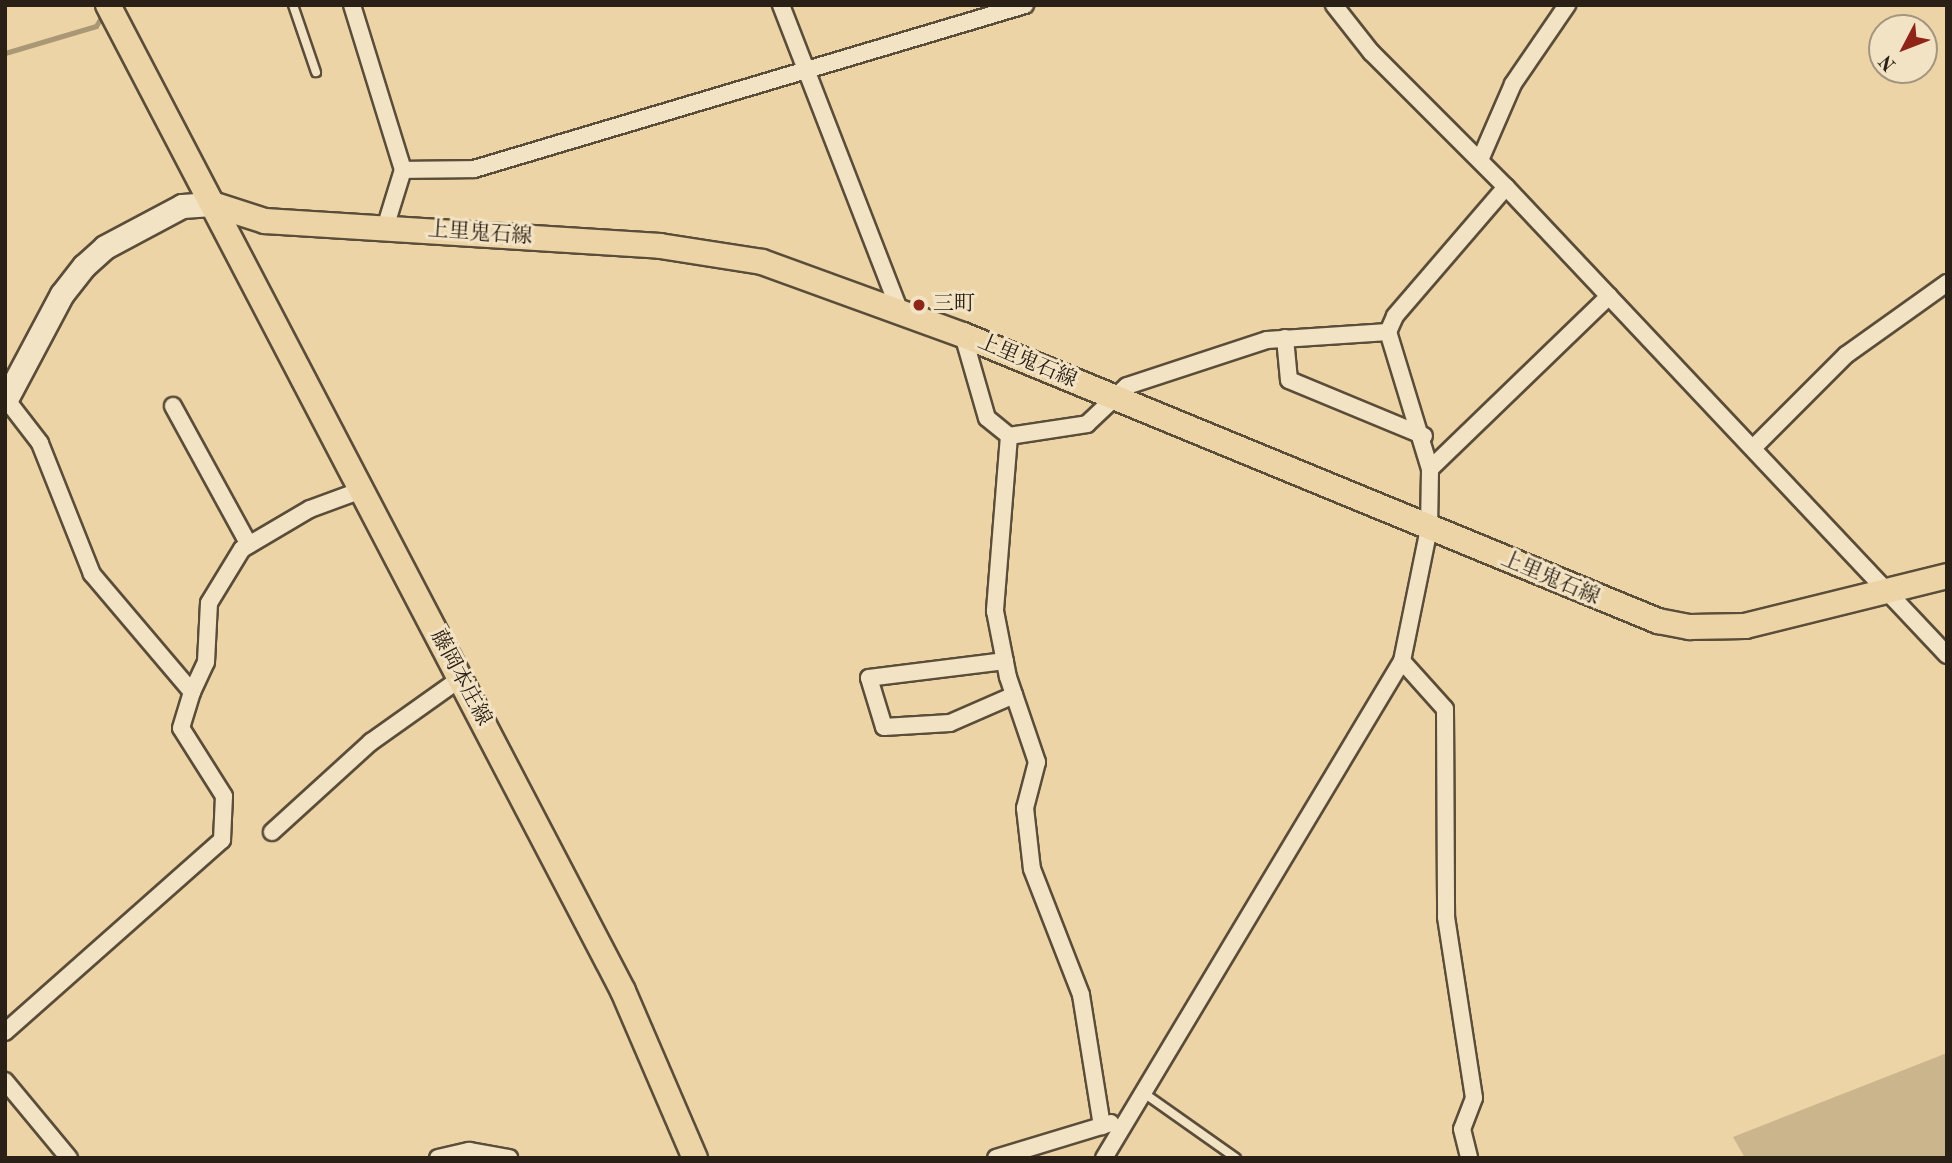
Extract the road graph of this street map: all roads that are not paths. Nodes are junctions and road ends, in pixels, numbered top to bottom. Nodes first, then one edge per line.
1 (108, 5) edge
2 (293, 5) edge
3 (352, 5) edge
4 (781, 5) edge
5 (1025, 5) edge
6 (1334, 5) edge
7 (1567, 5) edge
8 (807, 70) junction
9 (316, 72) dead end
10 (1479, 160) junction
11 (403, 170) junction
12 (1506, 187) junction
13 (212, 204) junction
14 (385, 228) junction
15 (1947, 282) edge
16 (1609, 296) junction
17 (899, 309) junction
18 (1388, 332) junction
19 (963, 335) junction
20 (1285, 338) junction
21 (6, 400) edge
22 (1114, 400) junction
23 (173, 406) dead end
24 (1009, 436) junction
25 (1424, 436) junction
26 (1753, 448) junction
27 (1430, 469) junction
28 (362, 490) junction
29 (1429, 528) junction
30 (249, 545) junction
31 (1947, 576) edge
32 (1887, 590) junction
33 (1947, 655) edge
34 (1005, 661) junction
35 (1402, 661) junction
36 (461, 678) junction
37 (192, 692) junction
38 (1014, 695) junction
39 (272, 832) dead end
40 (5, 1032) edge
41 (5, 1081) edge
42 (1140, 1090) junction
43 (1123, 1119) junction
44 (1102, 1126) junction
45 (69, 1158) edge
46 (438, 1158) edge
47 (509, 1158) edge
48 (695, 1158) edge
49 (996, 1158) edge
50 (1104, 1158) edge
51 (1236, 1158) edge
52 (1469, 1158) edge

1 - 13 main road
2 - 9 lane
3 - 11 street
4 - 8 street
5 - 8 street
6 - 10 street
7 - 10 street
8 - 11 street
8 - 17 street
10 - 12 street
11 - 14 street
12 - 16 street
12 - 18 street
13 - 14 main road, 上里鬼石線
13 - 21 street
13 - 28 main road, 藤岡本庄線
14 - 17 main road, 上里鬼石線
15 - 26 street
16 - 26 street
16 - 27 street
17 - 19 main road, 上里鬼石線
18 - 20 street
18 - 25 street
19 - 22 main road, 上里鬼石線
19 - 24 street
20 - 22 street
20 - 25 street
21 - 37 street
22 - 24 street
22 - 29 main road, 上里鬼石線
23 - 30 street
24 - 34 street
25 - 27 street
26 - 32 street
27 - 29 street
28 - 30 street
28 - 36 main road, 藤岡本庄線
29 - 32 main road, 上里鬼石線
29 - 35 street
30 - 37 street
31 - 32 main road, 上里鬼石線
32 - 33 street
34 - 38 street
34 - 38 street
35 - 42 street
35 - 52 street
36 - 39 street
36 - 48 main road, 藤岡本庄線
37 - 40 street
38 - 44 street
41 - 45 street
42 - 43 street
42 - 51 lane
43 - 44 street
43 - 50 street
44 - 49 street
46 - 47 street

